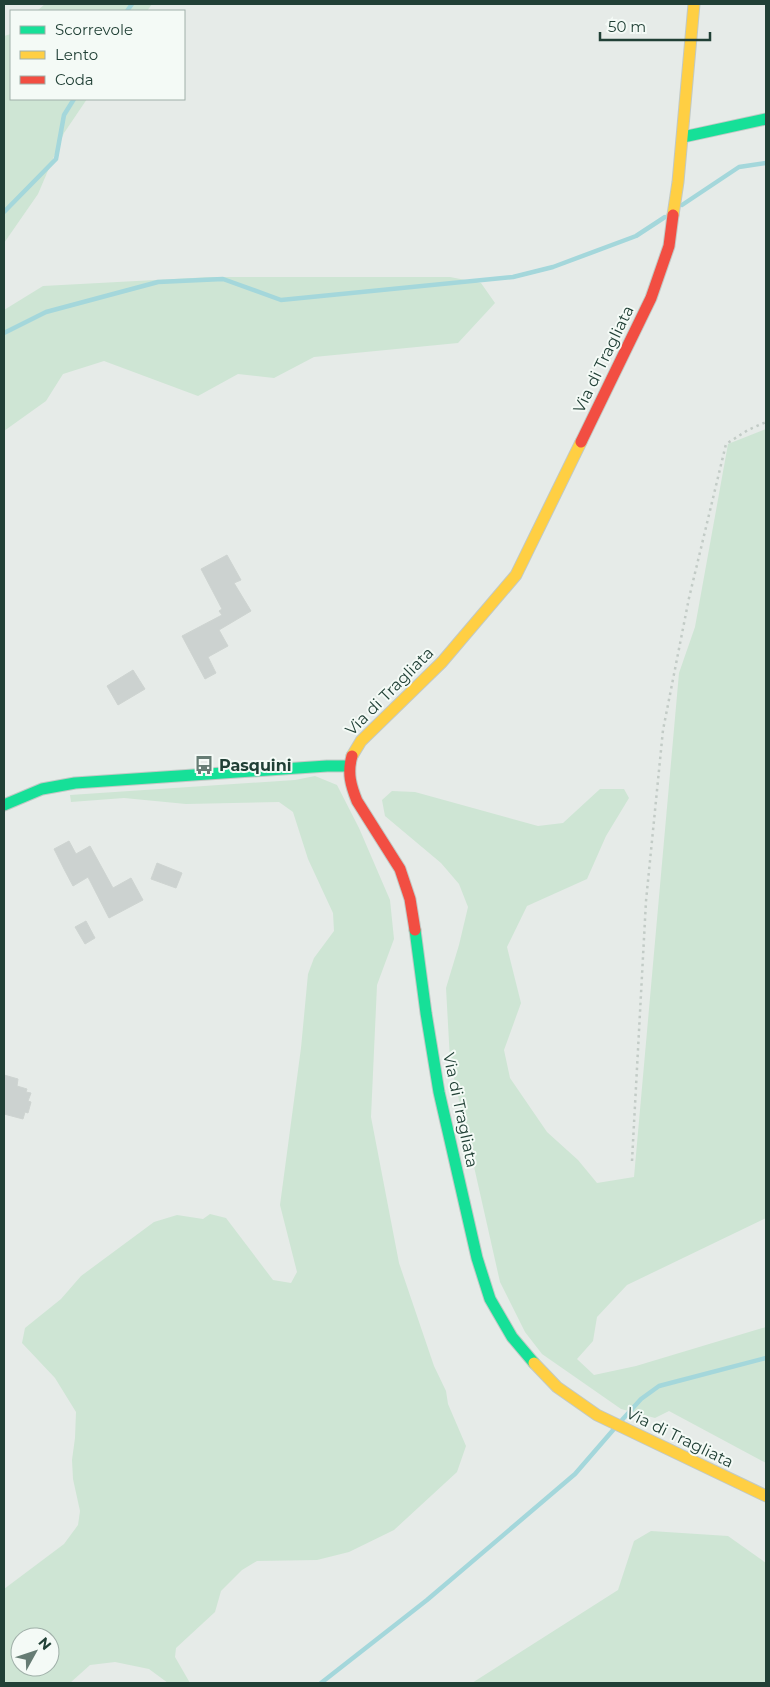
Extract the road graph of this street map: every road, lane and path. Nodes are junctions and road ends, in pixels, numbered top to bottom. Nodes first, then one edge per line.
1 (694, 4) edge
2 (766, 119) edge
3 (683, 137) junction
4 (766, 422) edge
5 (348, 766) junction
6 (4, 806) edge
7 (632, 1161) dead end
8 (766, 1496) edge

1 - 3 street, Via di Tragliata
2 - 3 street
3 - 5 street, Via di Tragliata
4 - 7 path
5 - 6 street
5 - 8 street, Via di Tragliata

